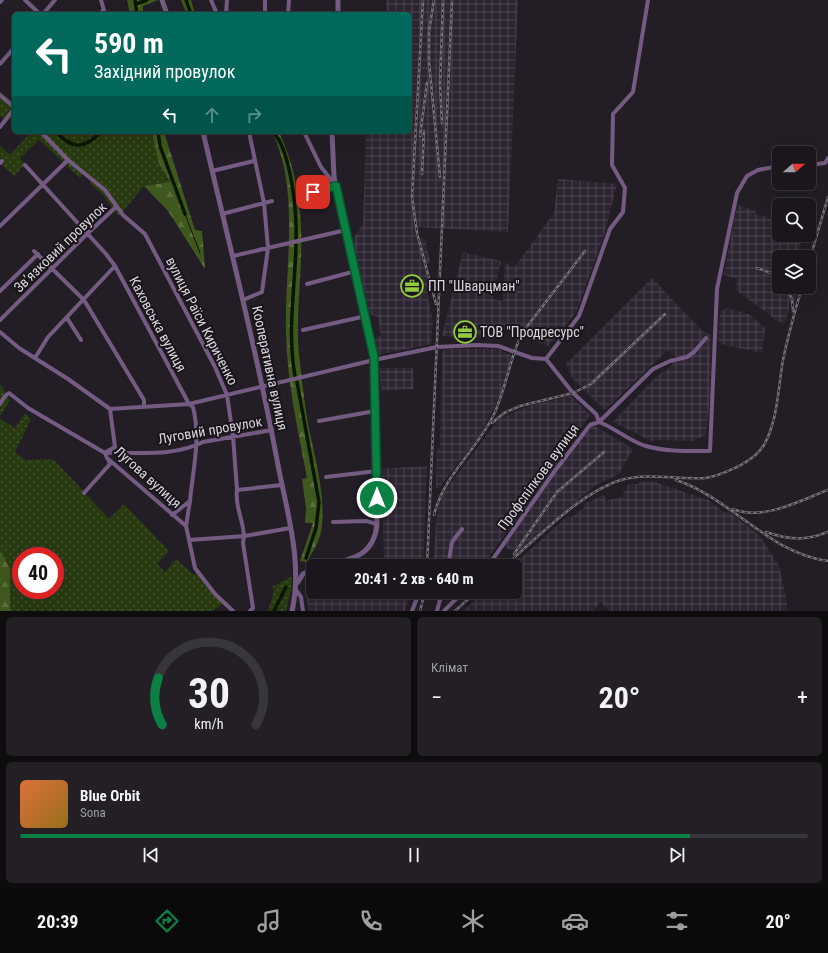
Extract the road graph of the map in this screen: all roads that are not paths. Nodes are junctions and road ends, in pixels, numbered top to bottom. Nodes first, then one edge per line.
1 (2, 0) edge
2 (25, 0) edge
3 (55, 0) edge
4 (101, 0) edge
5 (162, 0) edge
6 (210, 0) edge
7 (227, 0) edge
8 (265, 0) edge
9 (288, 0) edge
10 (338, 0) edge
11 (648, 0) edge
12 (0, 2) edge
13 (40, 12) edge
14 (44, 12) edge
15 (105, 12) edge
16 (166, 12) edge
17 (216, 12) edge
18 (226, 12) edge
19 (265, 12) edge
20 (288, 12) edge
21 (338, 12) edge
22 (12, 50) edge
23 (0, 64) edge
24 (0, 95) edge
25 (12, 106) edge
26 (12, 111) edge
27 (0, 126) edge
28 (43, 134) edge
29 (203, 134) edge
30 (249, 134) edge
31 (305, 134) edge
32 (332, 134) edge
33 (828, 158) edge
34 (68, 160) junction
35 (254, 161) junction
36 (816, 164) edge
37 (25, 165) dead end
38 (772, 167) edge
39 (212, 171) junction
40 (43, 184) junction
41 (336, 186) junction
42 (301, 195) dead end
43 (272, 201) dead end
44 (264, 203) junction
45 (117, 206) junction
46 (222, 214) junction
47 (0, 226) edge
48 (346, 230) junction
49 (87, 234) junction
50 (268, 248) junction
51 (233, 256) junction
52 (115, 266) junction
53 (53, 268) junction
54 (356, 272) junction
55 (307, 284) dead end
56 (0, 291) edge
57 (84, 300) junction
58 (243, 300) junction
59 (366, 316) junction
60 (67, 318) junction
61 (0, 320) edge
62 (303, 330) dead end
63 (0, 332) edge
64 (706, 338) dead end
65 (81, 340) dead end
66 (35, 358) junction
67 (546, 359) junction
68 (374, 360) junction
69 (263, 386) junction
70 (227, 395) junction
71 (0, 404) edge
72 (189, 404) junction
73 (144, 407) junction
74 (110, 409) junction
75 (376, 411) junction
76 (319, 421) dead end
77 (600, 422) junction
78 (272, 430) junction
79 (233, 436) junction
80 (198, 444) junction
81 (105, 453) junction
82 (377, 471) junction
83 (326, 477) dead end
84 (282, 486) junction
85 (237, 490) junction
86 (84, 493) dead end
87 (190, 501) junction
88 (172, 515) junction
89 (333, 522) dead end
90 (377, 524) junction
91 (186, 526) junction
92 (290, 528) junction
93 (462, 529) dead end
94 (245, 536) junction
95 (189, 540) junction
96 (348, 559) edge
97 (449, 559) edge
98 (493, 559) edge
99 (296, 568) junction
100 (306, 572) joint
101 (296, 588) junction
102 (416, 599) edge
103 (440, 599) edge
104 (456, 599) edge
105 (233, 611) edge
106 (250, 611) edge
107 (292, 611) edge
108 (304, 611) edge
109 (412, 611) edge
110 (437, 611) edge
111 (444, 611) edge

1 - 12 street
2 - 13 street
3 - 14 street
4 - 15 street
5 - 16 street
6 - 17 street
7 - 18 street
8 - 19 street
9 - 20 street
10 - 21 street
11 - 67 street
22 - 23 street
24 - 25 street
26 - 27 street
28 - 34 street, вулиця Раїси Кириченко
29 - 39 street, Кооперативна вулиця
30 - 35 street
31 - 41 street
32 - 41 street
33 - 36 street
34 - 40 street
34 - 45 street, вулиця Раїси Кириченко
35 - 39 street
35 - 44 street
37 - 40 street, Каховська вулиця
38 - 77 street
39 - 46 street, Кооперативна вулиця
40 - 47 street
40 - 49 street, Каховська вулиця
41 - 42 street
41 - 48 street
43 - 44 street
44 - 46 street
44 - 50 street
45 - 49 street, Звʼязковий провулок
45 - 70 street, вулиця Раїси Кириченко
46 - 51 street, Кооперативна вулиця
48 - 50 street
48 - 54 street
49 - 52 street, Каховська вулиця
49 - 53 street, Звʼязковий провулок
50 - 51 street
50 - 58 street
51 - 58 street, Кооперативна вулиця
52 - 57 street
52 - 72 street, Каховська вулиця
53 - 56 street
53 - 57 street
53 - 61 street, Звʼязковий провулок
54 - 55 street
54 - 59 street
57 - 60 street
57 - 73 street
58 - 69 street, Кооперативна вулиця
59 - 62 street
59 - 68 street
60 - 65 street
60 - 66 street
63 - 66 street
64 - 77 street, Профспілкова вулиця
66 - 74 street
67 - 68 street
67 - 77 street
68 - 69 street
68 - 75 street
69 - 70 street
69 - 78 street, Кооперативна вулиця
70 - 72 street
70 - 79 street, вулиця Раїси Кириченко
71 - 81 street, Лугова вулиця
72 - 73 street
72 - 80 street, Каховська вулиця
73 - 74 street
74 - 81 street
75 - 76 street
75 - 82 street
77 - 98 street, Профспілкова вулиця
78 - 79 street, Луговий провулок
78 - 84 street, Кооперативна вулиця
79 - 80 street, Луговий провулок
79 - 85 street, вулиця Раїси Кириченко
80 - 81 street, Луговий провулок
80 - 87 street, Каховська вулиця
81 - 86 street
81 - 88 street, Лугова вулиця
82 - 83 street
82 - 90 street
84 - 85 street
84 - 92 street, Кооперативна вулиця
85 - 94 street, вулиця Раїси Кириченко
87 - 88 street
87 - 91 street, Каховська вулиця
88 - 91 street, Лугова вулиця
89 - 90 street
90 - 96 street
91 - 95 street, Лугова вулиця
92 - 94 street
92 - 99 street, Кооперативна вулиця
93 - 97 street
94 - 95 street
94 - 106 street, вулиця Раїси Кириченко
95 - 105 street, Лугова вулиця
99 - 100 street
99 - 101 street, Кооперативна вулиця
100 - 101 street
101 - 107 street, Кооперативна вулиця
101 - 108 street
102 - 109 street
103 - 110 street
104 - 111 street

